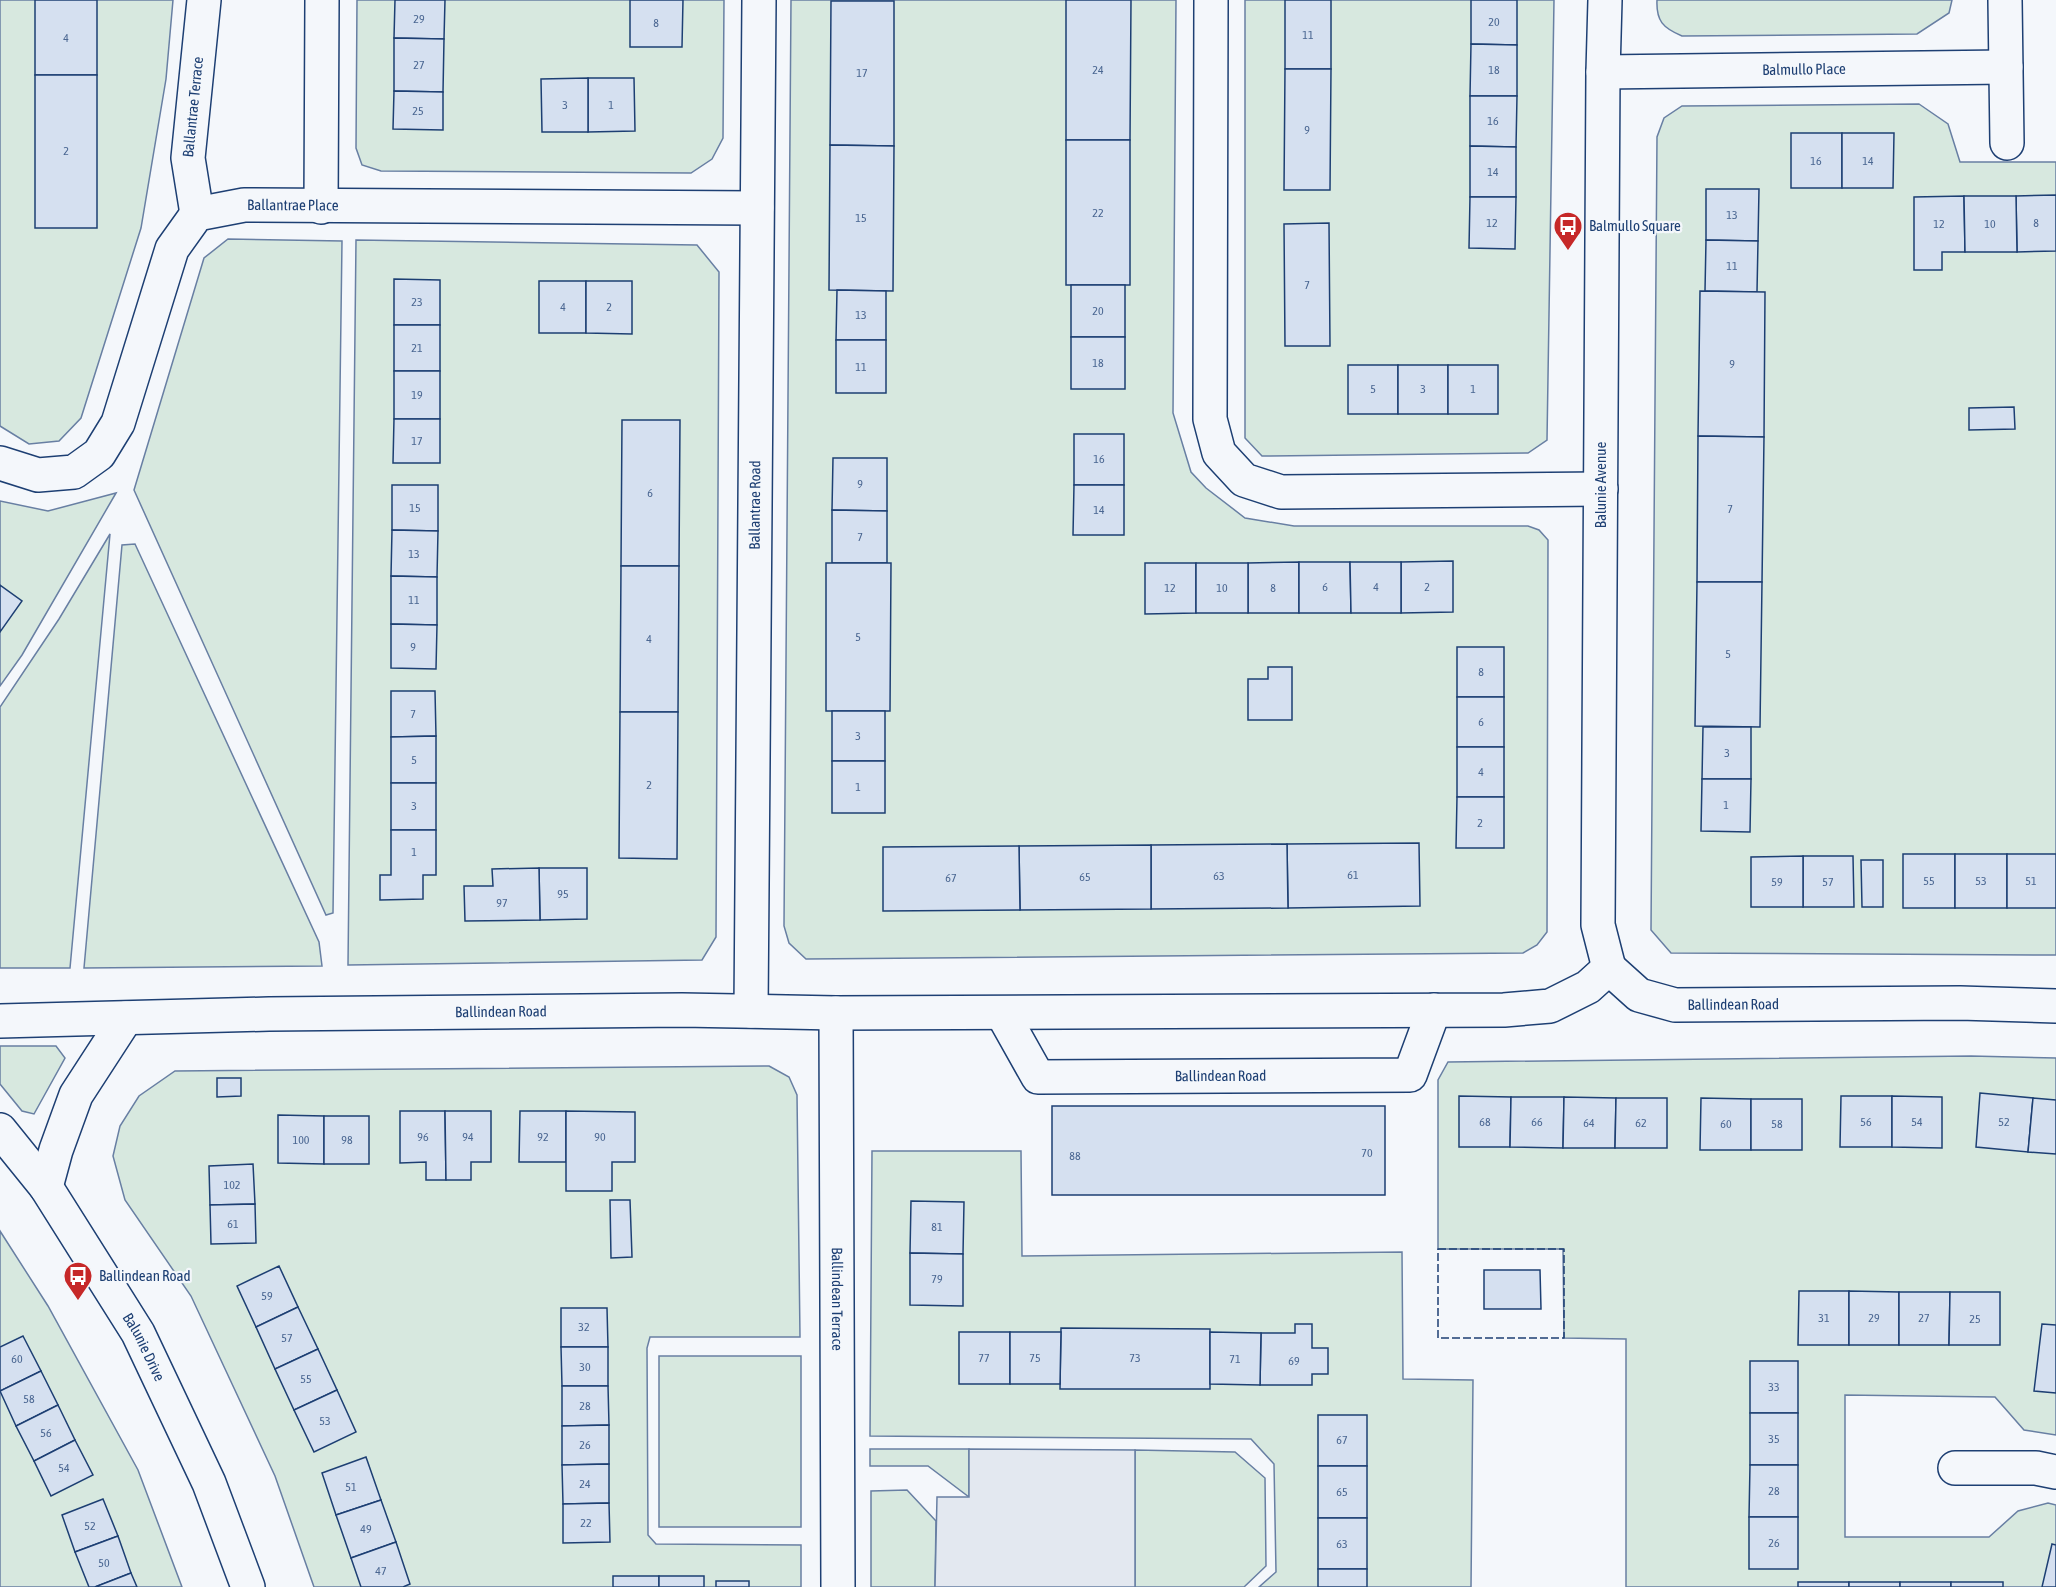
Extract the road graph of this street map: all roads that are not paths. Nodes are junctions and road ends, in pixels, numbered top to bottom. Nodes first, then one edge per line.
1 (204, 0) edge
2 (322, 0) edge
3 (759, 0) edge
4 (1212, 0) edge
5 (1605, 0) edge
6 (2005, 0) edge
7 (2006, 68) junction
8 (1603, 72) junction
9 (2007, 143) dead end
10 (321, 207) junction
11 (757, 208) junction
12 (197, 214) junction
13 (0, 464) edge
14 (1601, 489) junction
15 (1609, 968) junction
16 (2056, 1006) edge
17 (1434, 1010) junction
18 (751, 1011) junction
19 (836, 1012) junction
20 (1002, 1012) junction
21 (126, 1018) junction
22 (0, 1021) edge
23 (0, 1130) edge
24 (46, 1187) junction
25 (1955, 1468) dead end
26 (2056, 1472) edge
27 (248, 1587) edge
28 (838, 1587) edge

1 - 12 street, Ballantrae Terrace
2 - 10 street
3 - 11 street, Ballantrae Road
4 - 14 street
5 - 8 street, Balunie Avenue
6 - 7 street
7 - 8 street, Balmullo Place
7 - 9 street
8 - 14 street, Balunie Avenue
10 - 11 street, Ballantrae Place
10 - 12 street, Ballantrae Place
11 - 18 street, Ballantrae Road
12 - 13 street
14 - 15 street, Balunie Avenue
15 - 16 street, Ballindean Road
15 - 17 street, Ballindean Road
17 - 20 street, Ballindean Road
17 - 20 street, Ballindean Road
18 - 19 street, Ballindean Road
18 - 21 street, Ballindean Road
19 - 20 street, Ballindean Road
19 - 28 street, Ballindean Terrace
21 - 22 street, Ballindean Road
21 - 24 street
23 - 24 street, Balunie Drive
24 - 27 street, Balunie Drive
25 - 26 street

